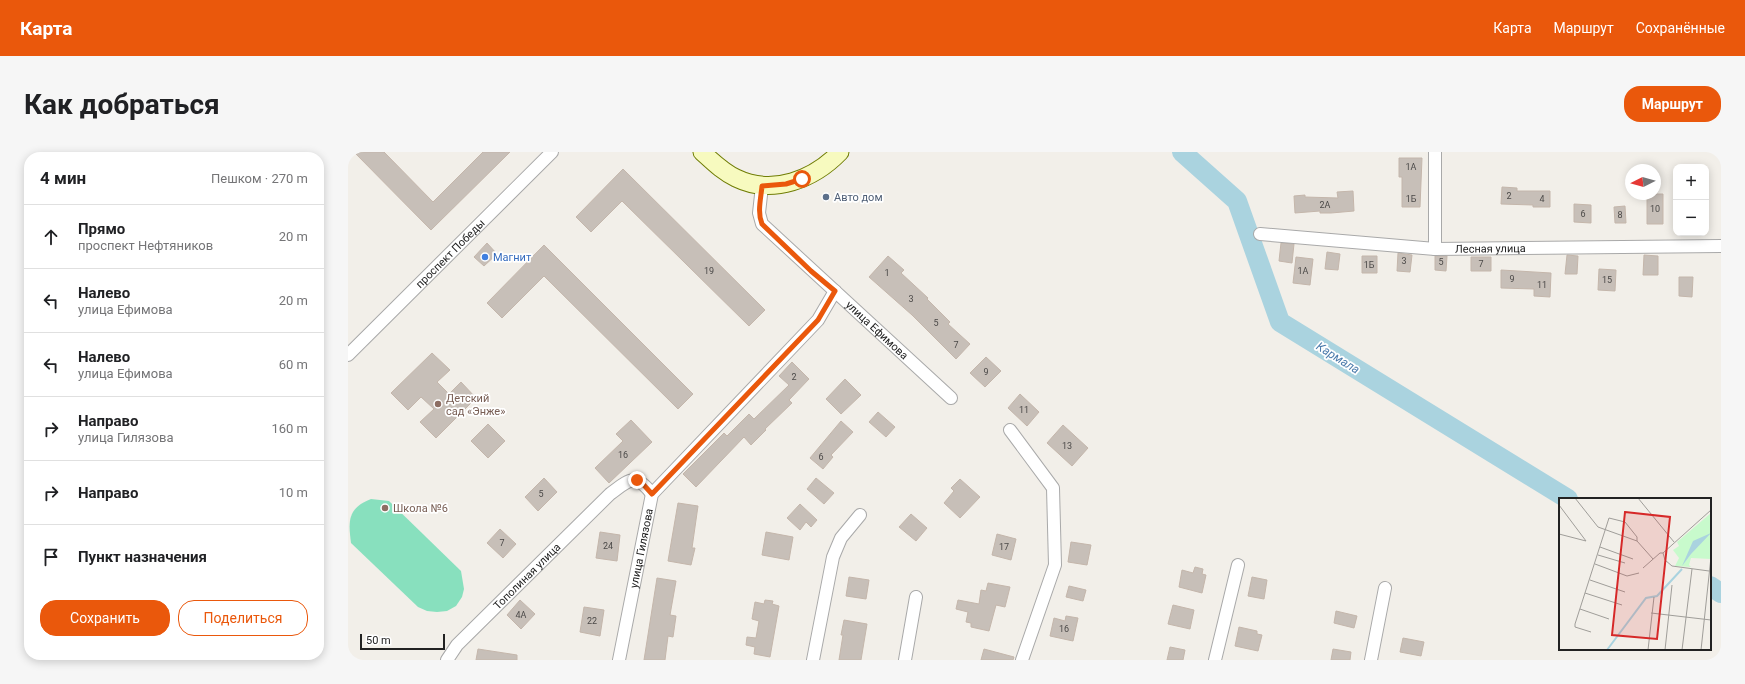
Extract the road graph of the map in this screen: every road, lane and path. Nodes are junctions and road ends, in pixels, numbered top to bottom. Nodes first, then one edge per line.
1 (552, 152) edge
2 (702, 152) edge
3 (840, 152) edge
4 (1434, 152) edge
5 (762, 186) junction
6 (1260, 234) dead end
7 (1721, 246) edge
8 (1435, 249) junction
9 (835, 291) junction
10 (348, 355) edge
11 (951, 398) dead end
12 (1010, 430) dead end
13 (652, 494) junction
14 (860, 515) dead end
15 (1238, 565) dead end
16 (1385, 588) dead end
17 (916, 598) dead end
18 (447, 660) edge
19 (619, 660) edge
20 (813, 660) edge
21 (904, 660) edge
22 (1022, 660) edge
23 (1215, 660) edge
24 (1371, 660) edge

1 - 10 street, проспект Победы
2 - 5 street
3 - 5 street
4 - 8 street
5 - 9 street, улица Ефимова
6 - 8 street, Лесная улица
7 - 8 street, Лесная улица
9 - 11 street, улица Ефимова
9 - 13 street, улица Гилязова
12 - 22 street
13 - 18 street, Тополиная улица
13 - 19 street, улица Гилязова
14 - 20 street
15 - 23 street
16 - 24 street
17 - 21 street

